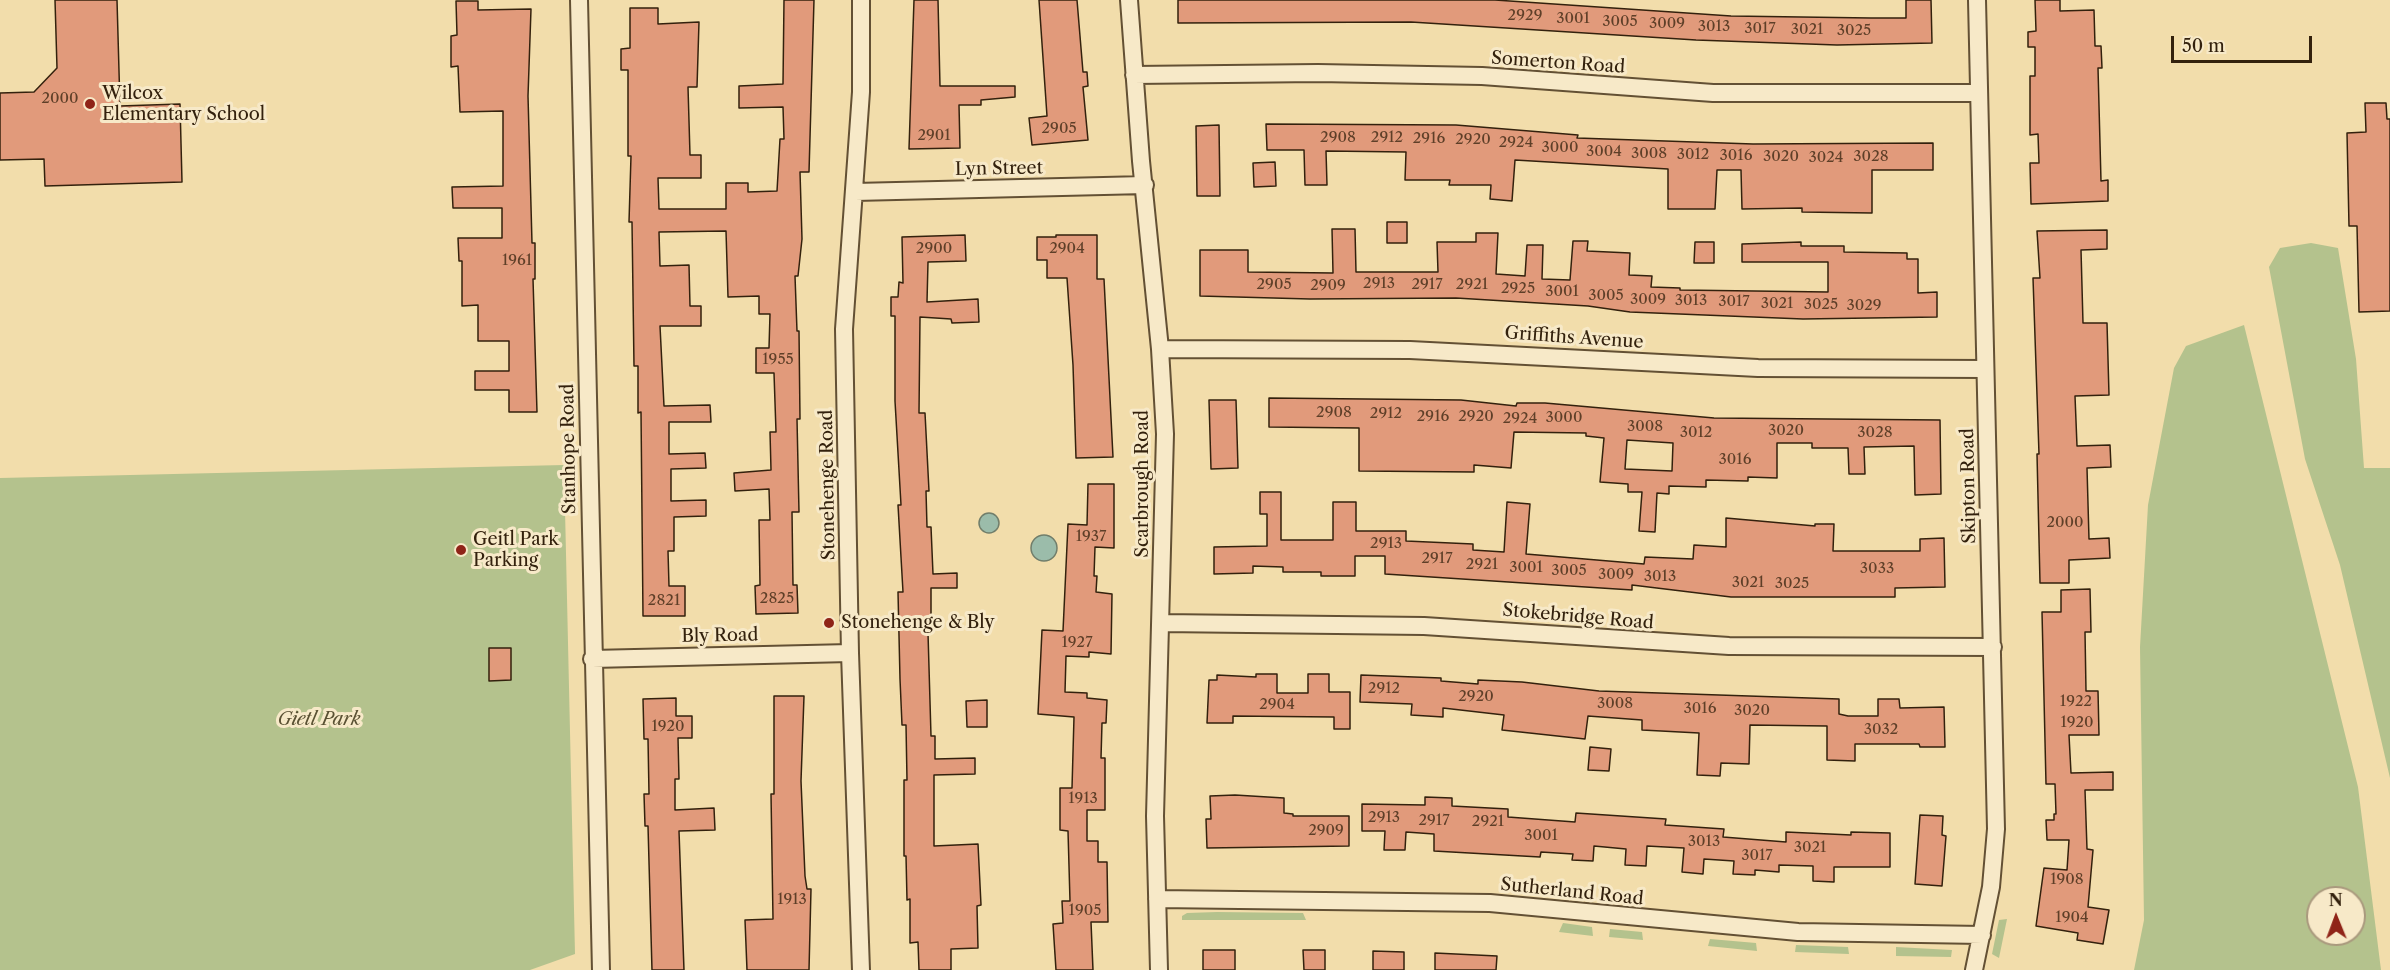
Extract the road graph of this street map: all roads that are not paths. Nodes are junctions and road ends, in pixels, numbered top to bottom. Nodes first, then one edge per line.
1 (579, 0) edge
2 (861, 0) edge
3 (1129, 0) edge
4 (1977, 0) edge
5 (1134, 75) junction
6 (1979, 93) junction
7 (1145, 185) junction
8 (855, 192) junction
9 (1160, 349) junction
10 (1985, 369) junction
11 (1161, 623) junction
12 (1993, 647) junction
13 (850, 653) junction
14 (592, 658) junction
15 (1157, 899) junction
16 (1982, 935) junction
17 (601, 970) edge
18 (861, 970) edge
19 (1160, 970) edge
20 (1974, 970) edge

1 - 14 street, Stanhope Road
2 - 8 street, Stonehenge Road
3 - 5 street, Scarbrough Road
4 - 6 street, Skipton Road
5 - 6 street, Somerton Road
5 - 7 street, Scarbrough Road
6 - 10 street, Skipton Road
7 - 8 street, Lyn Street
7 - 9 street, Scarbrough Road
8 - 13 street, Stonehenge Road
9 - 10 street, Griffiths Avenue
9 - 11 street, Scarbrough Road
10 - 12 street, Skipton Road
11 - 12 street, Stokebridge Road
11 - 15 street, Scarbrough Road
12 - 16 street, Skipton Road
13 - 14 street, Bly Road
13 - 18 street, Stonehenge Road
14 - 17 street, Stanhope Road
15 - 16 street, Sutherland Road
15 - 19 street, Scarbrough Road
16 - 20 street, Skipton Road

